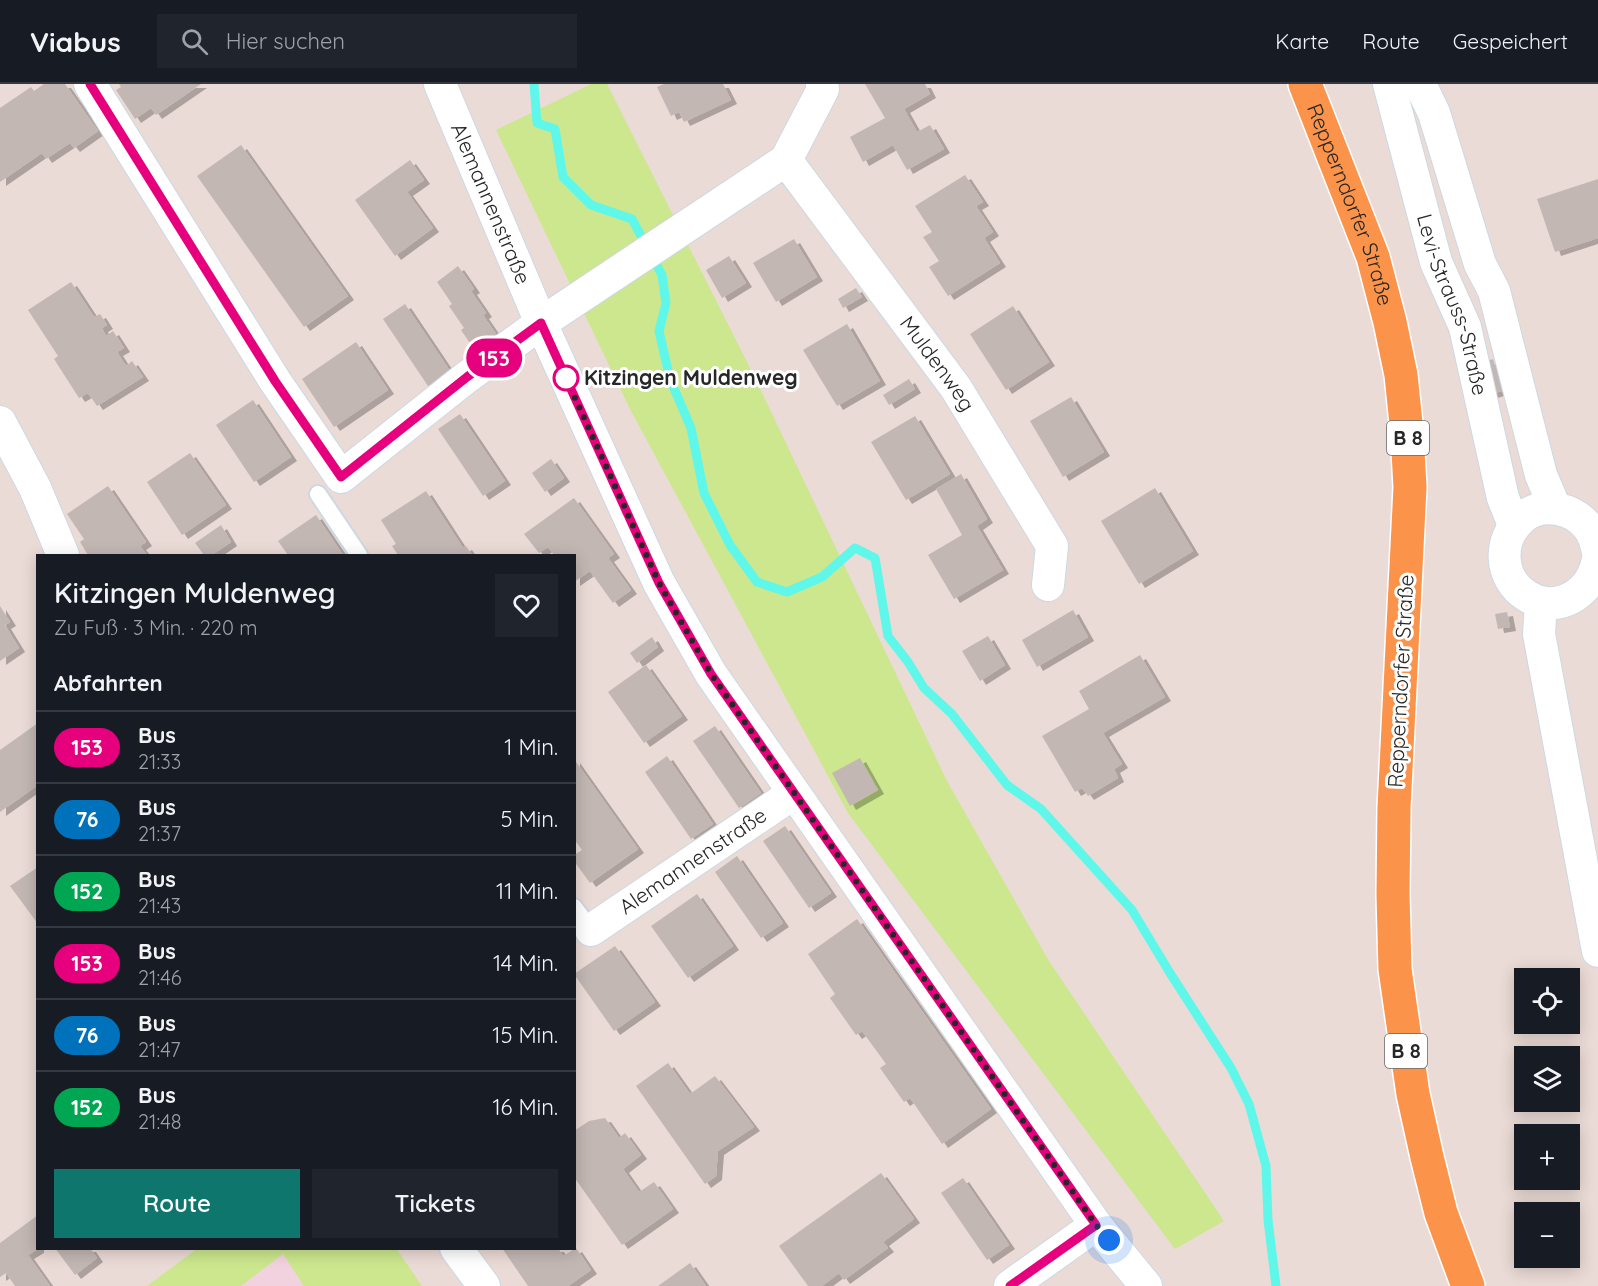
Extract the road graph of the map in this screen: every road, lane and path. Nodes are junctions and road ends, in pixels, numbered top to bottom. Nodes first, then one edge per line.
1 (90, 84) edge
2 (440, 84) edge
3 (822, 84) edge
4 (1305, 84) edge
5 (1389, 84) edge
6 (1420, 84) edge
7 (786, 160) junction
8 (541, 323) junction
9 (0, 422) edge
10 (318, 494) dead end
11 (1555, 508) junction
12 (1514, 525) junction
13 (1597, 548) edge
14 (63, 554) edge
15 (358, 554) edge
16 (1048, 585) dead end
17 (1541, 602) junction
18 (794, 793) junction
19 (583, 918) edge
20 (1598, 951) edge
21 (1096, 1225) junction
22 (457, 1250) edge
23 (1020, 1283) edge
24 (484, 1286) edge
25 (1146, 1286) edge
26 (1468, 1286) edge

1 - 8 street
2 - 8 street, Alemannenstraße
3 - 7 street
4 - 26 main road, Repperndorfer Straße / B 8
5 - 12 street, Levi-Strauss-Straße
6 - 11 street, Levi-Strauss-Straße
7 - 8 street
7 - 16 street, Muldenweg
8 - 18 street, Alemannenstraße
9 - 14 street
10 - 15 lane
11 - 12 street
11 - 13 street
12 - 17 street
13 - 17 street
17 - 20 street
18 - 19 street, Alemannenstraße
18 - 21 street, Alemannenstraße
21 - 23 street
21 - 25 street, Alemannenstraße
22 - 24 street

